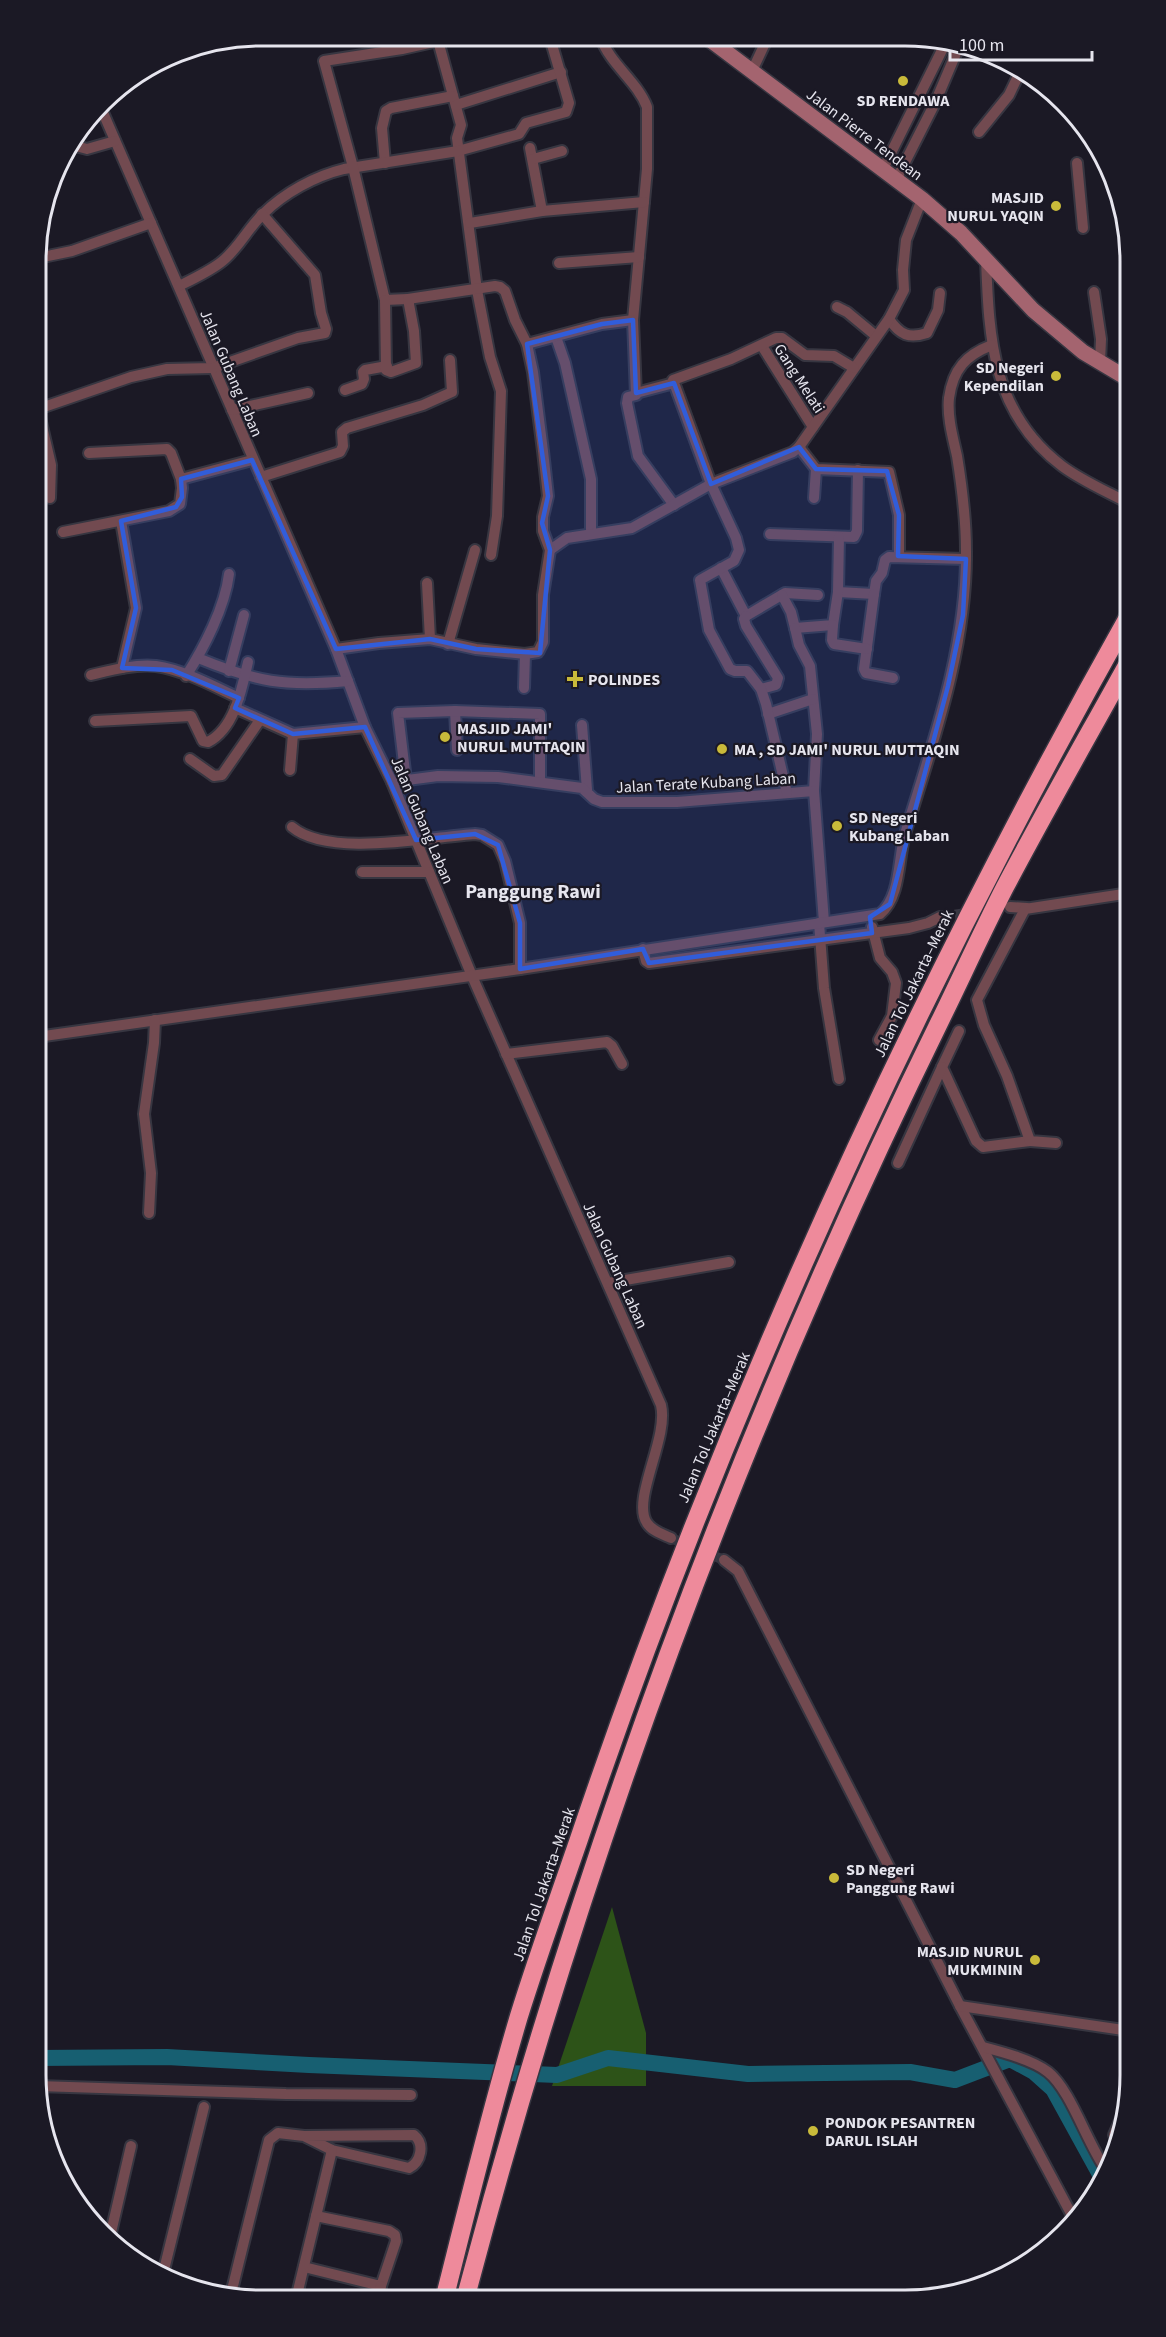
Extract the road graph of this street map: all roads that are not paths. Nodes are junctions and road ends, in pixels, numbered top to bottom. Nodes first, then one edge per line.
1 (605, 46) edge
2 (719, 46) edge
3 (764, 46) edge
4 (410, 47) edge
5 (440, 47) edge
6 (553, 47) edge
7 (942, 50) edge
8 (956, 53) edge
9 (752, 71) junction
10 (561, 72) junction
11 (1017, 78) edge
12 (455, 100) junction
13 (913, 108) junction
14 (104, 115) edge
15 (929, 116) junction
16 (979, 132) dead end
17 (115, 141) junction
18 (80, 147) edge
19 (530, 148) dead end
20 (458, 151) junction
21 (562, 151) dead end
22 (533, 159) junction
23 (386, 163) junction
24 (1077, 163) dead end
25 (353, 168) junction
26 (882, 171) junction
27 (896, 180) junction
28 (921, 199) junction
29 (644, 202) junction
30 (542, 212) junction
31 (262, 214) junction
32 (151, 223) junction
33 (470, 223) junction
34 (1083, 228) dead end
35 (46, 256) edge
36 (639, 258) junction
37 (986, 260) junction
38 (559, 263) dead end
39 (179, 286) junction
40 (477, 290) junction
41 (1095, 292) dead end
42 (940, 293) dead end
43 (408, 299) junction
44 (385, 300) junction
45 (837, 307) dead end
46 (890, 319) junction
47 (633, 320) junction
48 (876, 336) junction
49 (556, 337) junction
50 (527, 344) junction
51 (992, 345) junction
52 (762, 346) junction
53 (450, 360) dead end
54 (1100, 362) junction
55 (387, 366) junction
56 (213, 368) junction
57 (854, 368) junction
58 (1120, 374) edge
59 (674, 384) junction
60 (345, 390) dead end
61 (308, 393) dead end
62 (636, 393) junction
63 (46, 406) edge
64 (232, 410) junction
65 (813, 427) junction
66 (46, 443) edge
67 (799, 447) junction
68 (89, 453) dead end
69 (252, 460) junction
70 (816, 469) junction
71 (858, 470) junction
72 (261, 477) junction
73 (181, 479) junction
74 (711, 484) junction
75 (51, 498) dead end
76 (814, 498) dead end
77 (1120, 499) edge
78 (674, 505) junction
79 (121, 521) junction
80 (63, 532) dead end
81 (591, 534) junction
82 (770, 534) dead end
83 (839, 537) junction
84 (475, 550) dead end
85 (550, 550) junction
86 (491, 555) dead end
87 (899, 556) junction
88 (966, 559) junction
89 (721, 568) junction
90 (229, 574) dead end
91 (427, 583) dead end
92 (838, 592) junction
93 (874, 594) junction
94 (782, 595) junction
95 (818, 595) dead end
96 (244, 615) dead end
97 (746, 616) junction
98 (833, 625) junction
99 (795, 628) junction
100 (1120, 632) edge
101 (430, 639) junction
102 (448, 644) junction
103 (336, 649) junction
104 (867, 649) junction
105 (525, 654) junction
106 (198, 658) junction
107 (248, 662) dead end
108 (122, 668) junction
109 (229, 671) junction
110 (92, 675) dead end
111 (186, 676) junction
112 (245, 676) junction
113 (893, 678) dead end
114 (1120, 678) edge
115 (348, 681) junction
116 (524, 688) dead end
117 (760, 688) junction
118 (813, 699) junction
119 (237, 703) junction
120 (455, 711) junction
121 (768, 714) junction
122 (260, 720) junction
123 (95, 721) dead end
124 (582, 725) dead end
125 (365, 727) junction
126 (293, 734) junction
127 (457, 750) dead end
128 (190, 759) dead end
129 (290, 770) dead end
130 (406, 780) junction
131 (392, 782) junction
132 (540, 782) junction
133 (584, 789) junction
134 (814, 791) junction
135 (787, 793) junction
136 (292, 827) dead end
137 (416, 840) junction
138 (362, 872) dead end
139 (429, 872) junction
140 (1120, 895) edge
141 (1010, 906) tunnel mouth
142 (1027, 909) junction
143 (940, 917) tunnel mouth
144 (872, 927) junction
145 (820, 931) junction
146 (643, 949) junction
147 (520, 969) junction
148 (472, 975) junction
149 (155, 1020) junction
150 (959, 1031) dead end
151 (46, 1036) edge
152 (879, 1040) dead end
153 (506, 1054) junction
154 (622, 1064) dead end
155 (942, 1067) junction
156 (839, 1079) dead end
157 (1030, 1141) junction
158 (1056, 1143) dead end
159 (898, 1163) dead end
160 (149, 1214) dead end
161 (729, 1262) dead end
162 (608, 1283) junction
163 (670, 1538) tunnel mouth
164 (724, 1560) tunnel mouth
165 (960, 2006) junction
166 (1120, 2029) edge
167 (985, 2050) junction
168 (47, 2086) edge
169 (411, 2095) dead end
170 (204, 2108) dead end
171 (304, 2136) junction
172 (131, 2146) dead end
173 (332, 2150) junction
174 (1102, 2161) edge
175 (1070, 2212) edge
176 (316, 2216) junction
177 (112, 2230) edge
178 (165, 2267) edge
179 (304, 2267) junction
180 (381, 2286) junction
181 (232, 2289) edge
182 (298, 2290) edge
183 (380, 2290) edge
184 (447, 2290) edge
185 (468, 2290) edge

1 - 29 street
2 - 9 street, Jalan Pierre Tendean
3 - 9 street
4 - 25 street
5 - 12 street
6 - 10 street
7 - 13 street
8 - 15 street
9 - 26 street, Jalan Pierre Tendean
10 - 12 street
10 - 20 street
11 - 16 street
12 - 20 street
12 - 23 street
13 - 15 street
13 - 26 street
14 - 17 street, Jalan Gubang Laban
15 - 27 street
17 - 18 street
17 - 32 street, Jalan Gubang Laban
19 - 22 street
20 - 23 street
20 - 33 street
21 - 22 street
22 - 30 street
23 - 25 street
24 - 34 street
25 - 31 street
25 - 44 street
26 - 27 street, Jalan Pierre Tendean
27 - 28 street, Jalan Pierre Tendean
28 - 37 street, Jalan Pierre Tendean
28 - 46 street
29 - 30 street
29 - 36 street
30 - 33 street
31 - 39 street
31 - 56 street
32 - 35 street
32 - 39 street, Jalan Gubang Laban
33 - 40 street
36 - 38 street
36 - 47 street
37 - 51 street
37 - 54 street, Jalan Pierre Tendean
39 - 56 street, Jalan Gubang Laban
40 - 43 street
40 - 50 street
40 - 86 street
41 - 54 street
42 - 46 street
43 - 44 street
43 - 55 street
44 - 55 street
45 - 48 street
46 - 48 street
47 - 49 street
47 - 62 street
48 - 57 street
49 - 50 street
49 - 81 street
50 - 85 street
51 - 77 street
51 - 88 street
52 - 57 street
52 - 59 street
52 - 65 street, Gang Melati
53 - 72 street
54 - 58 street, Jalan Pierre Tendean
55 - 60 street
56 - 63 street
56 - 64 street, Jalan Gubang Laban
57 - 65 street
59 - 62 street
59 - 74 street
61 - 64 street
62 - 78 street
64 - 69 street, Jalan Gubang Laban
65 - 67 street
66 - 75 street
67 - 70 street
67 - 74 street
68 - 73 street
69 - 72 street, Jalan Gubang Laban
69 - 73 street
70 - 71 street
70 - 76 street
71 - 83 street
71 - 87 street
72 - 103 street, Jalan Gubang Laban
73 - 79 street
74 - 78 street
74 - 89 street
78 - 81 street
79 - 80 street
79 - 108 street
81 - 85 street
82 - 83 street
83 - 92 street
84 - 102 street
85 - 105 street
87 - 88 street
87 - 93 street
88 - 144 street
89 - 97 street
89 - 117 street
90 - 106 street
91 - 101 street
92 - 93 street
92 - 98 street
93 - 104 street
94 - 95 street
94 - 97 street
94 - 99 street
96 - 109 street
97 - 117 street
98 - 99 street
98 - 104 street
99 - 118 street
100 - 184 highway, Jalan Tol Jakarta–Merak
101 - 102 street
101 - 103 street
102 - 105 street
103 - 115 street, Jalan Gubang Laban
104 - 113 street
105 - 116 street
106 - 109 street
106 - 111 street
107 - 112 street
108 - 110 street
108 - 111 street
109 - 112 street
111 - 119 street
112 - 115 street
112 - 119 street
114 - 185 highway
115 - 125 street, Jalan Gubang Laban
117 - 121 street
118 - 121 street
118 - 134 street
119 - 122 street
119 - 123 street
120 - 127 street
120 - 130 street
120 - 132 street
121 - 135 street
122 - 126 street
122 - 128 street
124 - 133 street
125 - 126 street
125 - 131 street, Jalan Gubang Laban
126 - 129 street
130 - 131 street, Jalan Terate Kubang Laban
130 - 132 street, Jalan Terate Kubang Laban
131 - 137 street, Jalan Gubang Laban
132 - 133 street, Jalan Terate Kubang Laban
133 - 135 street, Jalan Terate Kubang Laban
134 - 135 street, Jalan Terate Kubang Laban
134 - 145 street, Jalan Terate Kubang Laban
136 - 137 street
137 - 139 street, Jalan Gubang Laban
137 - 147 street
138 - 139 street
139 - 148 street, Jalan Gubang Laban
140 - 142 street
141 - 142 street
142 - 157 street
143 - 144 street
144 - 145 street
144 - 145 street
144 - 152 street
145 - 146 street
145 - 146 street
145 - 156 street, Jalan Terate Kubang Laban
146 - 147 street
147 - 148 street
148 - 149 street
148 - 153 street, Jalan Gubang Laban
149 - 151 street
149 - 160 street
150 - 155 street
153 - 154 street
153 - 162 street, Jalan Gubang Laban
155 - 157 street
155 - 159 street
157 - 158 street
161 - 162 street
162 - 163 street, Jalan Gubang Laban
164 - 165 street
165 - 166 street
165 - 167 street
167 - 174 street
167 - 175 street
168 - 169 street
170 - 178 street
171 - 173 street
171 - 173 street
171 - 181 street
172 - 177 street
173 - 176 street
176 - 179 street
176 - 180 street
179 - 180 street
179 - 182 street
180 - 183 street

